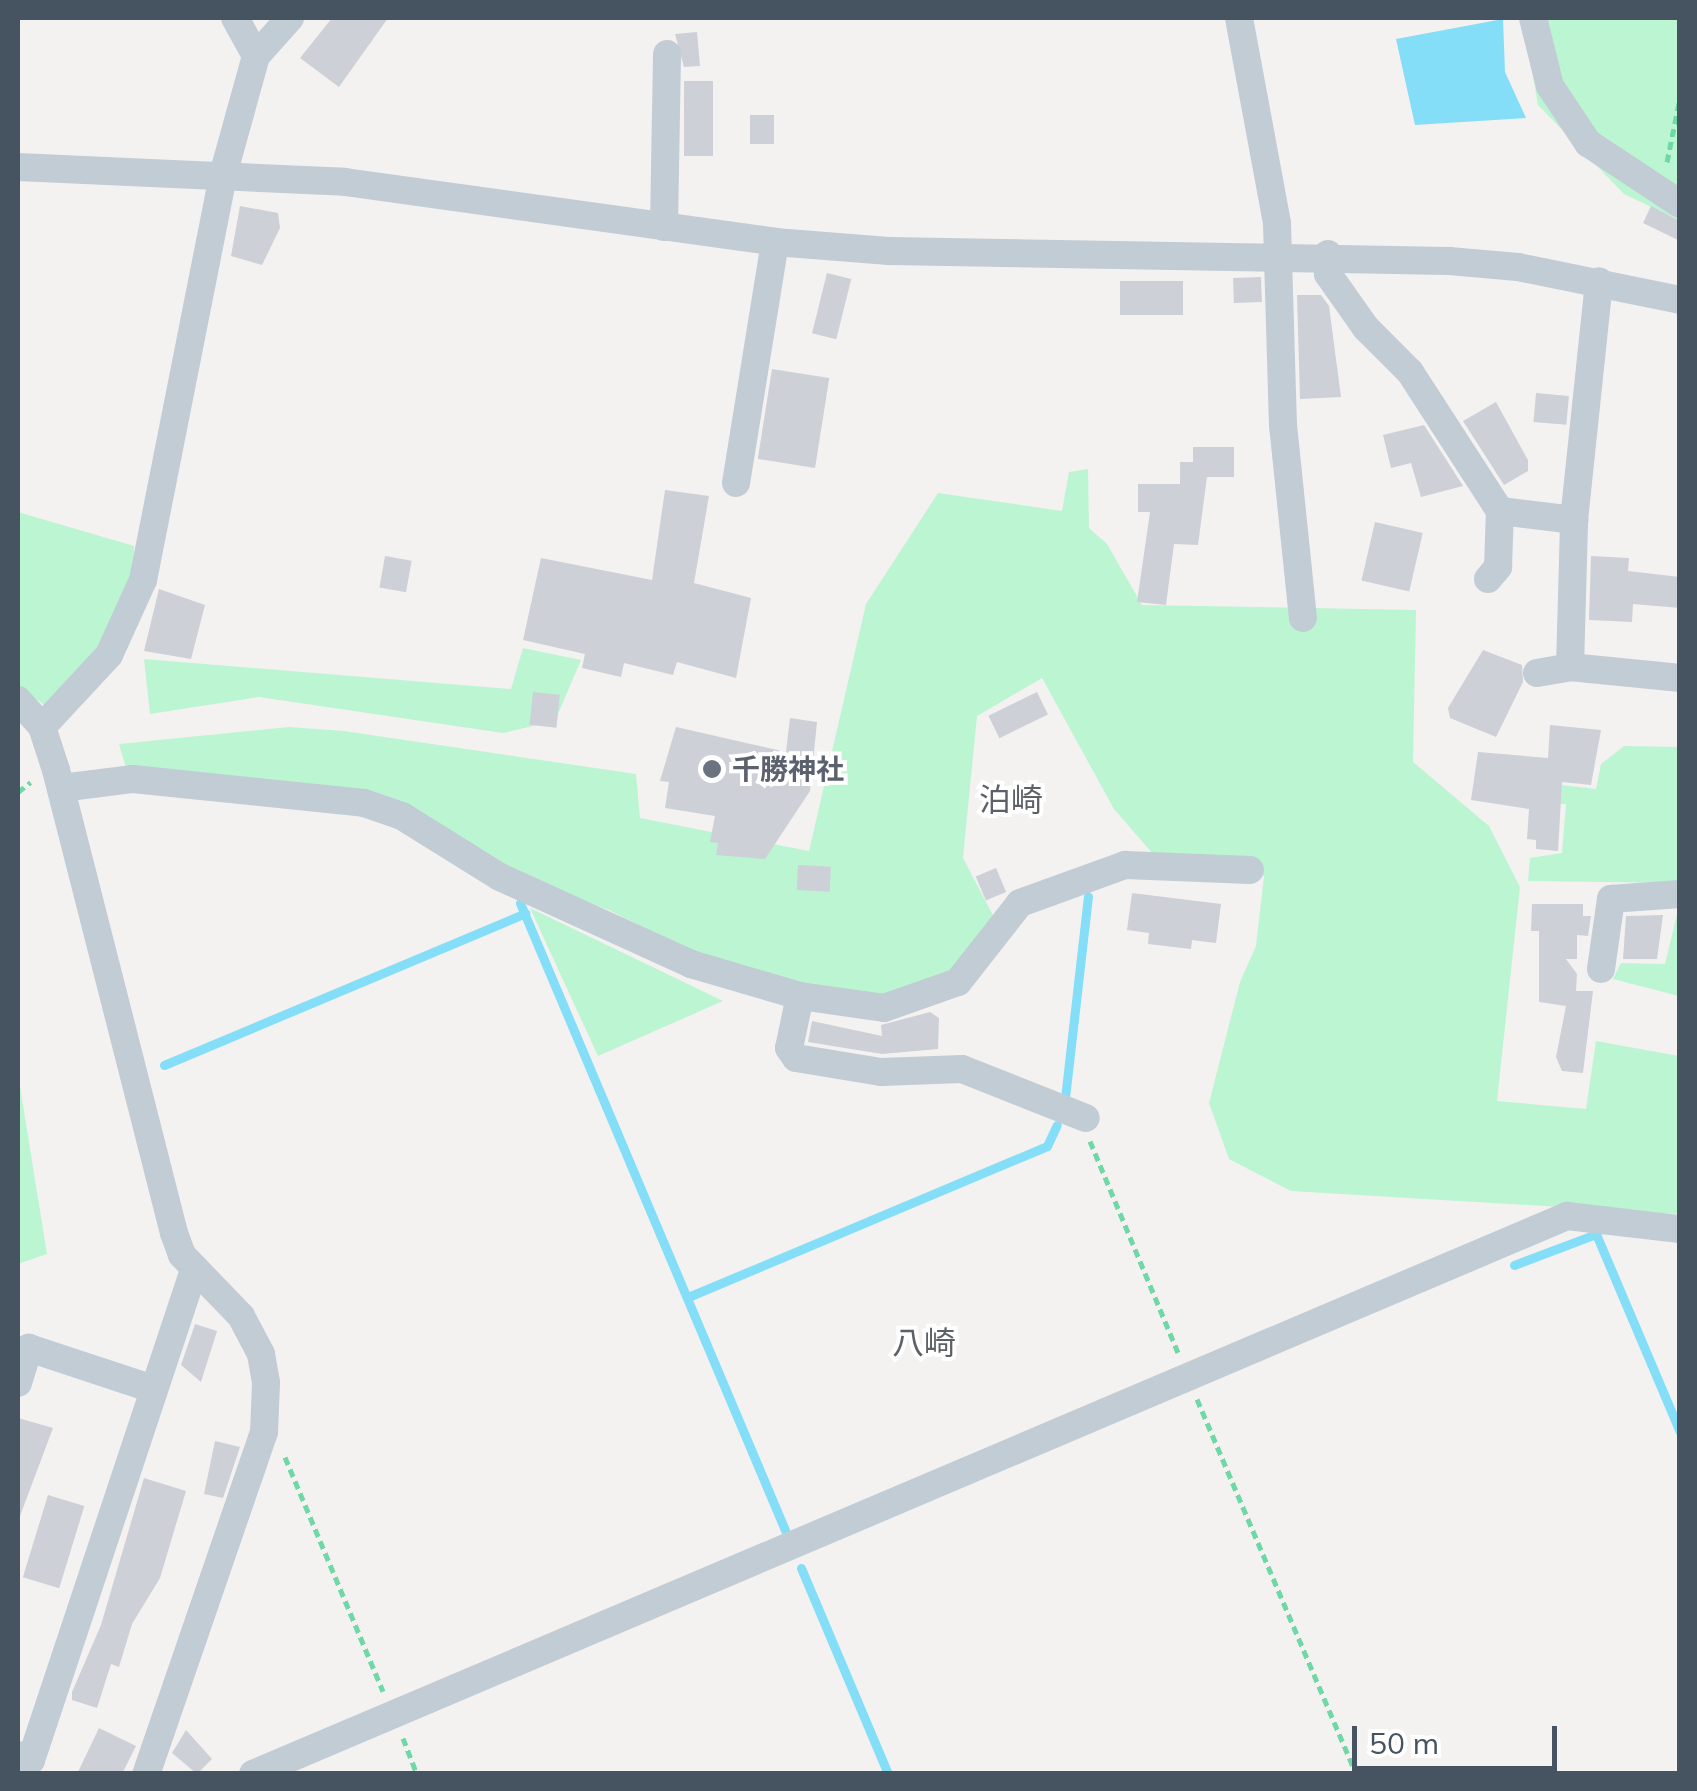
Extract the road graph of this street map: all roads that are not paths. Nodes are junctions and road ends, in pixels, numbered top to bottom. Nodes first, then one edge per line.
1 (234, 18) edge
2 (290, 18) edge
3 (1239, 18) edge
4 (1533, 18) edge
5 (667, 54) dead end
6 (256, 56) junction
7 (18, 167) edge
8 (223, 174) junction
9 (1669, 199) edge
10 (664, 227) junction
11 (776, 242) junction
12 (1328, 254) junction
13 (1276, 255) junction
14 (1599, 281) junction
15 (1680, 300) edge
16 (736, 483) dead end
17 (1500, 511) junction
18 (1574, 520) junction
19 (1488, 578) dead end
20 (1303, 618) dead end
21 (1570, 667) junction
22 (1537, 673) dead end
23 (1680, 678) edge
24 (18, 700) edge
25 (42, 726) junction
26 (61, 788) junction
27 (1250, 870) dead end
28 (1680, 894) edge
29 (1602, 969) dead end
30 (800, 996) junction
31 (1086, 1118) road end
32 (1680, 1229) edge
33 (194, 1270) junction
34 (23, 1350) edge
35 (18, 1382) edge
36 (154, 1389) junction
37 (18, 1755) edge
38 (146, 1774) edge
39 (253, 1774) edge

1 - 6 street
2 - 6 street
3 - 13 street
4 - 9 street
5 - 10 street
6 - 8 street
7 - 8 street
8 - 10 street
8 - 25 street
10 - 11 street
11 - 13 street
11 - 16 street
12 - 13 street
12 - 14 street
12 - 17 street
13 - 20 street
14 - 15 street
14 - 18 street
17 - 18 street
17 - 19 street
18 - 21 street
21 - 22 street
21 - 23 street
24 - 25 street
25 - 26 street
26 - 30 street
26 - 33 street
27 - 30 street
28 - 29 street
30 - 31 street
32 - 39 street
33 - 36 street
33 - 38 street
34 - 35 street
34 - 36 street
36 - 37 street

